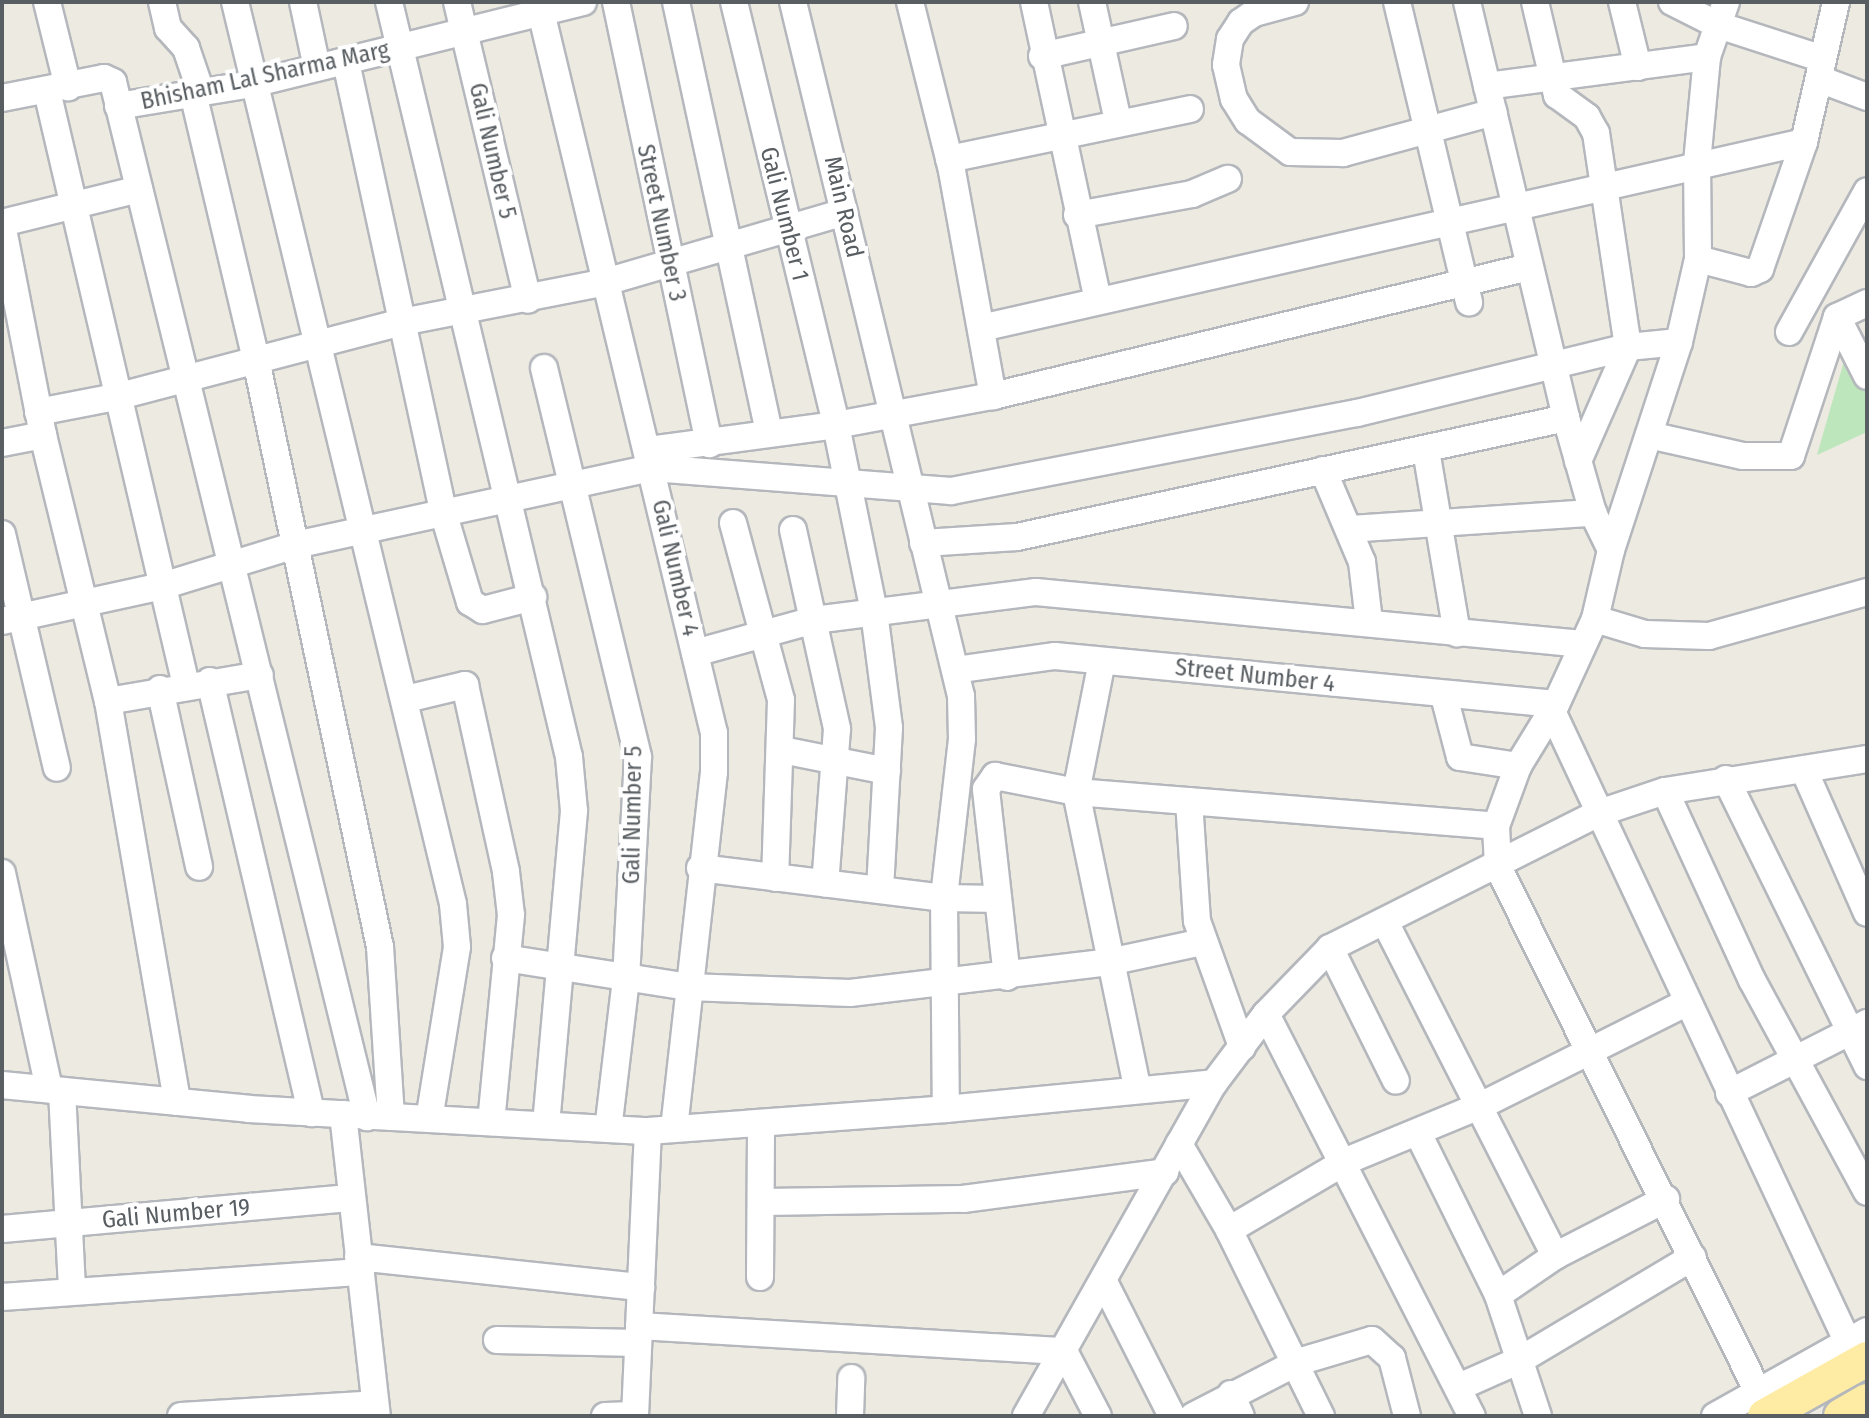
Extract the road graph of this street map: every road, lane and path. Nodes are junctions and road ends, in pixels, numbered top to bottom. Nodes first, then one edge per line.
1 (47, 2) edge
2 (162, 2) edge
3 (235, 2) edge
4 (303, 2) edge
5 (389, 2) edge
6 (457, 2) edge
7 (583, 2) edge
8 (616, 2) edge
9 (676, 2) edge
10 (734, 2) edge
11 (793, 2) edge
12 (910, 2) edge
13 (1034, 2) edge
14 (1092, 2) edge
15 (1295, 2) edge
16 (1397, 2) edge
17 (1467, 2) edge
18 (1535, 2) edge
19 (1622, 2) edge
20 (1672, 2) edge
21 (1836, 2) edge
22 (529, 13) edge
23 (1722, 13) edge
24 (1174, 26) dead end
25 (464, 33) junction
26 (1103, 42) junction
27 (399, 49) junction
28 (1042, 56) junction
29 (1707, 57) junction
30 (346, 62) junction
31 (1638, 67) junction
32 (317, 68) junction
33 (1821, 69) junction
34 (1553, 80) junction
35 (252, 84) junction
36 (1487, 86) junction
37 (58, 89) junction
38 (197, 93) junction
39 (1867, 97) edge
40 (2, 98) edge
41 (118, 106) junction
42 (1190, 109) dead end
43 (1494, 112) junction
44 (1118, 121) junction
45 (1430, 131) junction
46 (1064, 137) junction
47 (1804, 142) junction
48 (949, 159) junction
49 (1697, 162) junction
50 (1228, 179) dead end
51 (1606, 184) junction
52 (139, 189) junction
53 (1867, 191) edge
54 (1515, 206) junction
55 (73, 208) junction
56 (844, 212) junction
57 (1077, 215) junction
58 (1451, 221) junction
59 (2, 223) edge
60 (787, 229) junction
61 (732, 245) junction
62 (1698, 259) junction
63 (669, 263) junction
64 (1529, 267) junction
65 (605, 282) junction
66 (1467, 294) junction
67 (528, 300) junction
68 (1098, 300) junction
69 (1867, 303) edge
70 (463, 312) junction
71 (1837, 317) junction
72 (402, 322) junction
73 (981, 328) junction
74 (1789, 332) dead end
75 (321, 342) junction
76 (1679, 342) junction
77 (1628, 347) junction
78 (256, 360) junction
79 (1554, 362) junction
80 (544, 368) dead end
81 (1867, 376) edge
82 (186, 379) junction
83 (993, 396) junction
84 (116, 397) junction
85 (892, 413) junction
86 (1566, 418) junction
87 (40, 423) junction
88 (836, 425) junction
89 (769, 433) junction
90 (1649, 435) junction
91 (2, 443) edge
92 (709, 444) junction
93 (1426, 450) junction
94 (651, 459) junction
95 (1578, 461) junction
96 (1323, 470) junction
97 (848, 481) junction
98 (572, 487) junction
99 (910, 490) junction
100 (510, 502) junction
101 (1593, 513) junction
102 (444, 515) junction
103 (733, 523) dead end
104 (1439, 524) junction
105 (1349, 529) junction
106 (367, 530) junction
107 (793, 530) dead end
108 (2, 534) edge
109 (923, 543) junction
110 (295, 545) junction
111 (1611, 550) junction
112 (232, 562) junction
113 (162, 586) junction
114 (1867, 592) edge
115 (533, 597) junction
116 (84, 601) junction
117 (939, 602) junction
118 (874, 612) junction
119 (11, 618) edge
120 (1595, 619) junction
121 (814, 620) junction
122 (1369, 622) junction
123 (1457, 633) junction
124 (761, 635) junction
125 (1583, 644) junction
126 (695, 653) junction
127 (1102, 661) junction
128 (955, 670) junction
129 (260, 675) junction
130 (186, 685) junction
131 (1444, 696) junction
132 (406, 699) junction
133 (108, 701) junction
134 (1554, 708) junction
135 (782, 750) junction
136 (1867, 759) edge
137 (835, 760) junction
138 (1518, 766) junction
139 (57, 768) dead end
140 (1804, 770) junction
141 (887, 771) junction
142 (1726, 779) junction
143 (1665, 791) junction
144 (1076, 792) junction
145 (1189, 801) junction
146 (1596, 814) junction
147 (1496, 826) junction
148 (199, 867) dead end
149 (1498, 867) junction
150 (700, 868) junction
151 (2, 873) edge
152 (775, 878) junction
153 (825, 884) junction
154 (880, 890) junction
155 (944, 898) junction
156 (998, 899) junction
157 (1867, 913) edge
158 (1385, 922) junction
159 (1202, 942) junction
160 (1330, 948) junction
161 (505, 958) junction
162 (1109, 962) junction
163 (557, 966) junction
164 (1007, 977) junction
165 (626, 979) junction
166 (945, 985) junction
167 (688, 987) junction
168 (1686, 1003) junction
169 (1266, 1014) junction
170 (1858, 1027) edge
171 (1242, 1047) junction
172 (1591, 1051) junction
173 (1793, 1060) junction
174 (1867, 1066) edge
175 (1396, 1081) dead end
176 (1214, 1083) junction
177 (2, 1085) edge
178 (1137, 1087) junction
179 (56, 1090) junction
180 (1729, 1093) junction
181 (177, 1102) junction
182 (1482, 1105) junction
183 (946, 1109) junction
184 (311, 1113) junction
185 (367, 1116) junction
186 (429, 1119) junction
187 (491, 1122) junction
188 (761, 1123) junction
189 (546, 1125) junction
190 (608, 1129) junction
191 (674, 1129) junction
192 (648, 1131) junction
193 (1418, 1133) junction
194 (1179, 1144) junction
195 (1346, 1161) junction
196 (1165, 1172) junction
197 (1867, 1192) edge
198 (351, 1198) junction
199 (1666, 1199) junction
200 (764, 1202) junction
201 (69, 1223) junction
202 (2, 1229) edge
203 (1229, 1230) junction
204 (1555, 1256) junction
205 (1693, 1257) junction
206 (360, 1264) junction
207 (760, 1277) dead end
208 (1105, 1284) junction
209 (641, 1287) junction
210 (72, 1289) junction
211 (1498, 1295) junction
212 (2, 1297) edge
213 (639, 1335) junction
214 (497, 1340) dead end
215 (1860, 1349) edge
216 (1064, 1351) junction
217 (1520, 1360) junction
218 (1298, 1362) junction
219 (851, 1378) dead end
220 (1459, 1387) junction
221 (1867, 1401) edge
222 (1236, 1405) edge
223 (1778, 1409) edge
224 (376, 1410) edge
225 (635, 1415) edge
226 (181, 1416) edge
227 (605, 1416) edge
228 (850, 1416) edge
229 (1026, 1416) edge
230 (1098, 1416) edge
231 (1172, 1416) edge
232 (1193, 1416) edge
233 (1321, 1416) edge
234 (1407, 1416) edge
235 (1472, 1416) edge
236 (1538, 1416) edge
237 (1715, 1416) edge
238 (1841, 1416) edge

1 - 37 street
2 - 38 street
3 - 35 street
4 - 32 street
5 - 27 street
6 - 25 street, Gali Number 5
7 - 22 street, Bhisham Lal Sharma Marg
8 - 63 street, Street Number 3
9 - 61 street
10 - 60 street, Gali Number 1
11 - 56 street, Main Road
12 - 48 street
13 - 28 street
14 - 26 street
15 - 45 street
16 - 45 street
17 - 36 street
18 - 34 street
19 - 31 street
20 - 23 street
21 - 33 street
22 - 25 street, Bhisham Lal Sharma Marg
22 - 65 street, Gali Number 4
23 - 29 street
23 - 33 street
24 - 26 street
25 - 27 street, Bhisham Lal Sharma Marg
25 - 67 street, Gali Number 5
26 - 28 street
26 - 44 street
27 - 30 street, Bhisham Lal Sharma Marg
27 - 70 street
28 - 46 street
29 - 31 street
29 - 49 street
30 - 32 street, Bhisham Lal Sharma Marg
30 - 72 street
31 - 34 street
32 - 35 street, Bhisham Lal Sharma Marg
33 - 39 street
33 - 47 street
34 - 36 street
34 - 51 street
35 - 38 street, Bhisham Lal Sharma Marg
35 - 75 street
36 - 43 street
37 - 40 street
37 - 41 street
37 - 55 street
38 - 41 street, Bhisham Lal Sharma Marg
38 - 78 street
41 - 52 street, Bhisham Lal Sharma Marg
42 - 44 street
43 - 45 street
43 - 54 street
44 - 46 street
45 - 58 street
46 - 48 street
46 - 57 street
47 - 49 street
47 - 62 street
48 - 73 street
49 - 51 street
49 - 62 street
50 - 57 street
51 - 54 street
51 - 77 street
52 - 55 street
52 - 82 street, Bhisham Lal Sharma Marg
53 - 74 street
54 - 58 street
54 - 64 street
55 - 59 street
55 - 84 street
56 - 60 street
56 - 85 street, Main Road
57 - 68 street
58 - 66 street
58 - 68 street
59 - 87 street
60 - 61 street
60 - 88 street, Gali Number 1
61 - 63 street
61 - 89 street
62 - 76 street
63 - 65 street
63 - 92 street, Street Number 3
64 - 66 street
64 - 79 street
65 - 67 street
65 - 94 street, Gali Number 4
66 - 83 street
67 - 70 street
68 - 73 street
69 - 71 street
70 - 72 street
70 - 100 street
71 - 81 street
71 - 90 street
72 - 75 street
72 - 102 street
73 - 83 street
75 - 78 street
75 - 106 street
76 - 77 street
76 - 90 street
77 - 79 street
77 - 95 street
78 - 82 street
78 - 110 street
79 - 86 street
79 - 99 street
80 - 98 street, Gali Number 5
82 - 84 street
82 - 112 street, Bhisham Lal Sharma Marg
83 - 85 street
84 - 87 street
84 - 113 street
85 - 88 street
85 - 99 street, Main Road
86 - 93 street
86 - 95 street
87 - 91 street
87 - 116 street
88 - 89 street
88 - 97 street, Gali Number 1
89 - 92 street
90 - 111 street
92 - 94 street
93 - 96 street
93 - 104 street
94 - 97 street
94 - 98 street
94 - 126 street, Gali Number 4
95 - 101 street
96 - 105 street
96 - 109 street
97 - 99 street
97 - 118 street, Gali Number 1
98 - 100 street
98 - 165 street, Gali Number 5
99 - 109 street, Main Road
100 - 102 street
100 - 115 street
101 - 104 street
101 - 111 street
102 - 106 street
102 - 115 street
103 - 124 street
104 - 105 street
104 - 123 street
105 - 122 street
106 - 110 street
106 - 132 street
107 - 121 street
108 - 119 street
109 - 117 street, Main Road
110 - 112 street
110 - 185 street
111 - 120 street
112 - 113 street
112 - 129 street, Bhisham Lal Sharma Marg
113 - 116 street
113 - 130 street
114 - 120 street
115 - 163 street
116 - 119 street
116 - 133 street
117 - 118 street
117 - 122 street
117 - 128 street, Main Road
118 - 121 street
118 - 141 street, Gali Number 1
119 - 139 street
120 - 125 street
121 - 124 street
121 - 137 street
122 - 123 street
123 - 125 street
124 - 126 street
124 - 135 street
125 - 134 street
126 - 150 street, Gali Number 4
127 - 128 street, Street Number 4
127 - 131 street, Street Number 4
127 - 144 street
128 - 155 street, Main Road
129 - 130 street
129 - 185 street, Bhisham Lal Sharma Marg
130 - 133 street
130 - 148 street
130 - 184 street
131 - 134 street, Street Number 4
131 - 138 street
132 - 161 street
132 - 186 street
133 - 181 street
134 - 138 street
134 - 146 street
135 - 137 street
135 - 152 street
136 - 140 street
137 - 141 street
137 - 153 street
138 - 147 street
140 - 142 street
140 - 157 street
141 - 154 street, Gali Number 1
142 - 143 street
142 - 170 street
143 - 146 street
143 - 173 street
144 - 145 street
144 - 156 street
144 - 162 street
145 - 147 street
145 - 159 street
146 - 149 street
146 - 168 street
147 - 149 street
149 - 158 street
149 - 172 street
150 - 152 street
150 - 167 street, Gali Number 4
151 - 179 street
152 - 153 street
153 - 154 street
154 - 155 street
155 - 156 street
155 - 166 street, Main Road
156 - 164 street
158 - 160 street
158 - 182 street
159 - 162 street
159 - 171 street
160 - 169 street
160 - 175 street
161 - 163 street
161 - 187 street
162 - 164 street
162 - 178 street
163 - 165 street
163 - 189 street
164 - 166 street
165 - 167 street
165 - 190 street, Gali Number 5
166 - 167 street
166 - 183 street, Main Road
167 - 191 street, Gali Number 4
168 - 172 street
168 - 180 street
169 - 171 street
169 - 195 street
170 - 173 street
170 - 174 street
171 - 176 street
172 - 182 street
172 - 199 street
173 - 180 street
173 - 197 street
176 - 178 street
176 - 194 street
177 - 179 street
178 - 183 street
179 - 181 street
179 - 201 street
180 - 215 street
181 - 184 street
182 - 193 street
182 - 204 street
183 - 188 street
184 - 185 street
185 - 186 street
185 - 198 street
186 - 187 street
187 - 189 street
188 - 191 street
188 - 200 street
189 - 190 street
190 - 192 street
191 - 192 street
192 - 209 street
193 - 195 street
193 - 211 street
194 - 196 street
194 - 203 street
195 - 203 street
195 - 220 street
196 - 200 street
196 - 208 street
198 - 201 street, Gali Number 19
198 - 206 street
199 - 204 street
199 - 205 street
200 - 207 street
201 - 202 street, Gali Number 19
201 - 210 street
203 - 218 street
204 - 211 street
205 - 217 street
205 - 223 street
206 - 209 street
206 - 210 street
206 - 224 street
208 - 216 street
208 - 231 street
209 - 213 street
210 - 212 street
211 - 217 street
213 - 214 street
213 - 216 street
213 - 225 street
215 - 223 main road
216 - 229 street
216 - 230 street
217 - 220 street
217 - 236 street
218 - 222 street
218 - 233 street
218 - 234 street
219 - 228 street
220 - 235 street
221 - 238 main road
222 - 232 street
223 - 237 street
224 - 226 street
225 - 227 street

